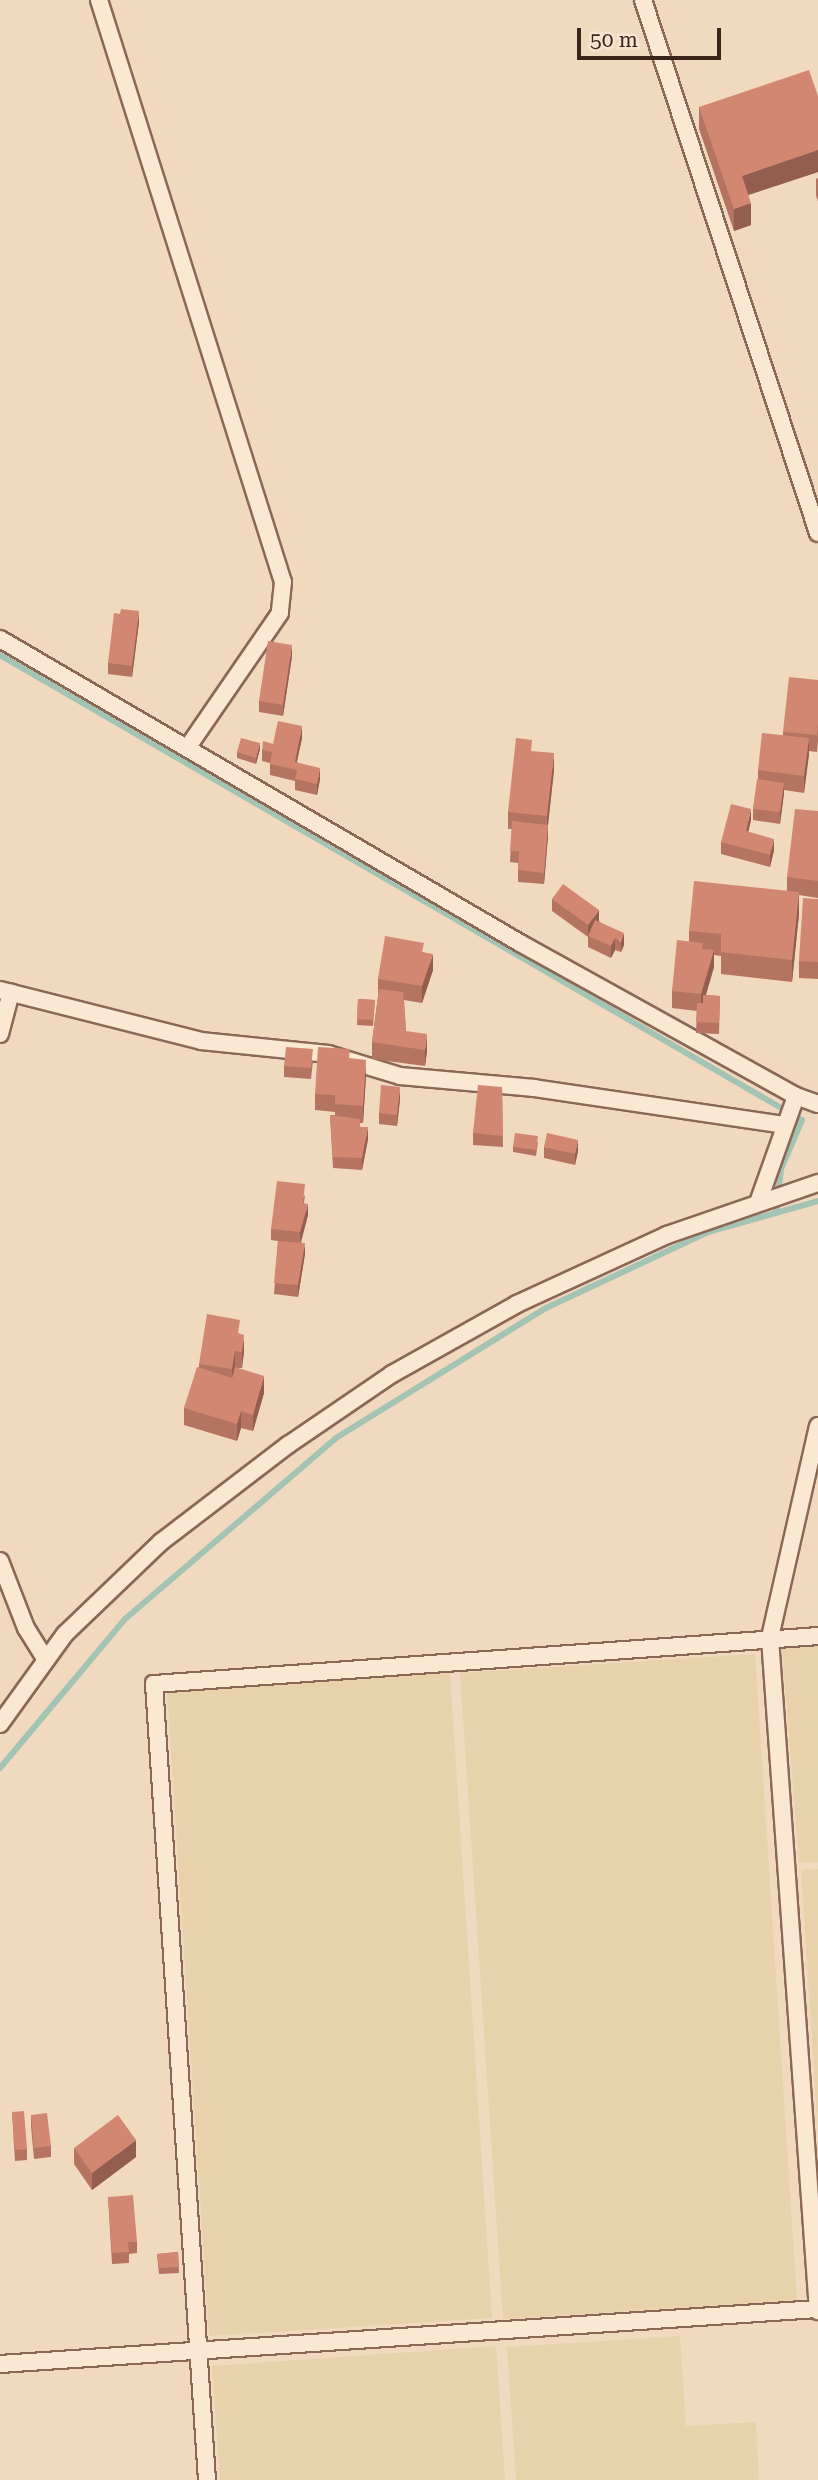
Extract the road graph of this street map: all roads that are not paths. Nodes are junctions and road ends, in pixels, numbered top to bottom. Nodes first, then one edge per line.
1 (99, 0) edge
2 (643, 0) edge
3 (818, 533) edge
4 (0, 639) edge
5 (188, 747) junction
6 (6, 991) edge
7 (0, 1034) edge
8 (796, 1096) junction
9 (818, 1104) edge
10 (784, 1125) junction
11 (818, 1183) edge
12 (759, 1200) junction
13 (818, 1426) edge
14 (0, 1561) edge
15 (818, 1636) edge
16 (770, 1639) junction
17 (45, 1659) junction
18 (0, 1724) edge
19 (818, 2309) edge
20 (198, 2349) junction
21 (0, 2364) edge
22 (207, 2480) edge

1 - 5 street
2 - 3 street
4 - 5 street
5 - 8 street
6 - 7 street
6 - 10 street
8 - 9 street
8 - 10 street
10 - 12 street
11 - 12 street
12 - 17 street
13 - 16 street
14 - 17 street
15 - 16 street
16 - 19 street
16 - 20 street
17 - 18 street
19 - 20 street
20 - 21 street
20 - 22 street

